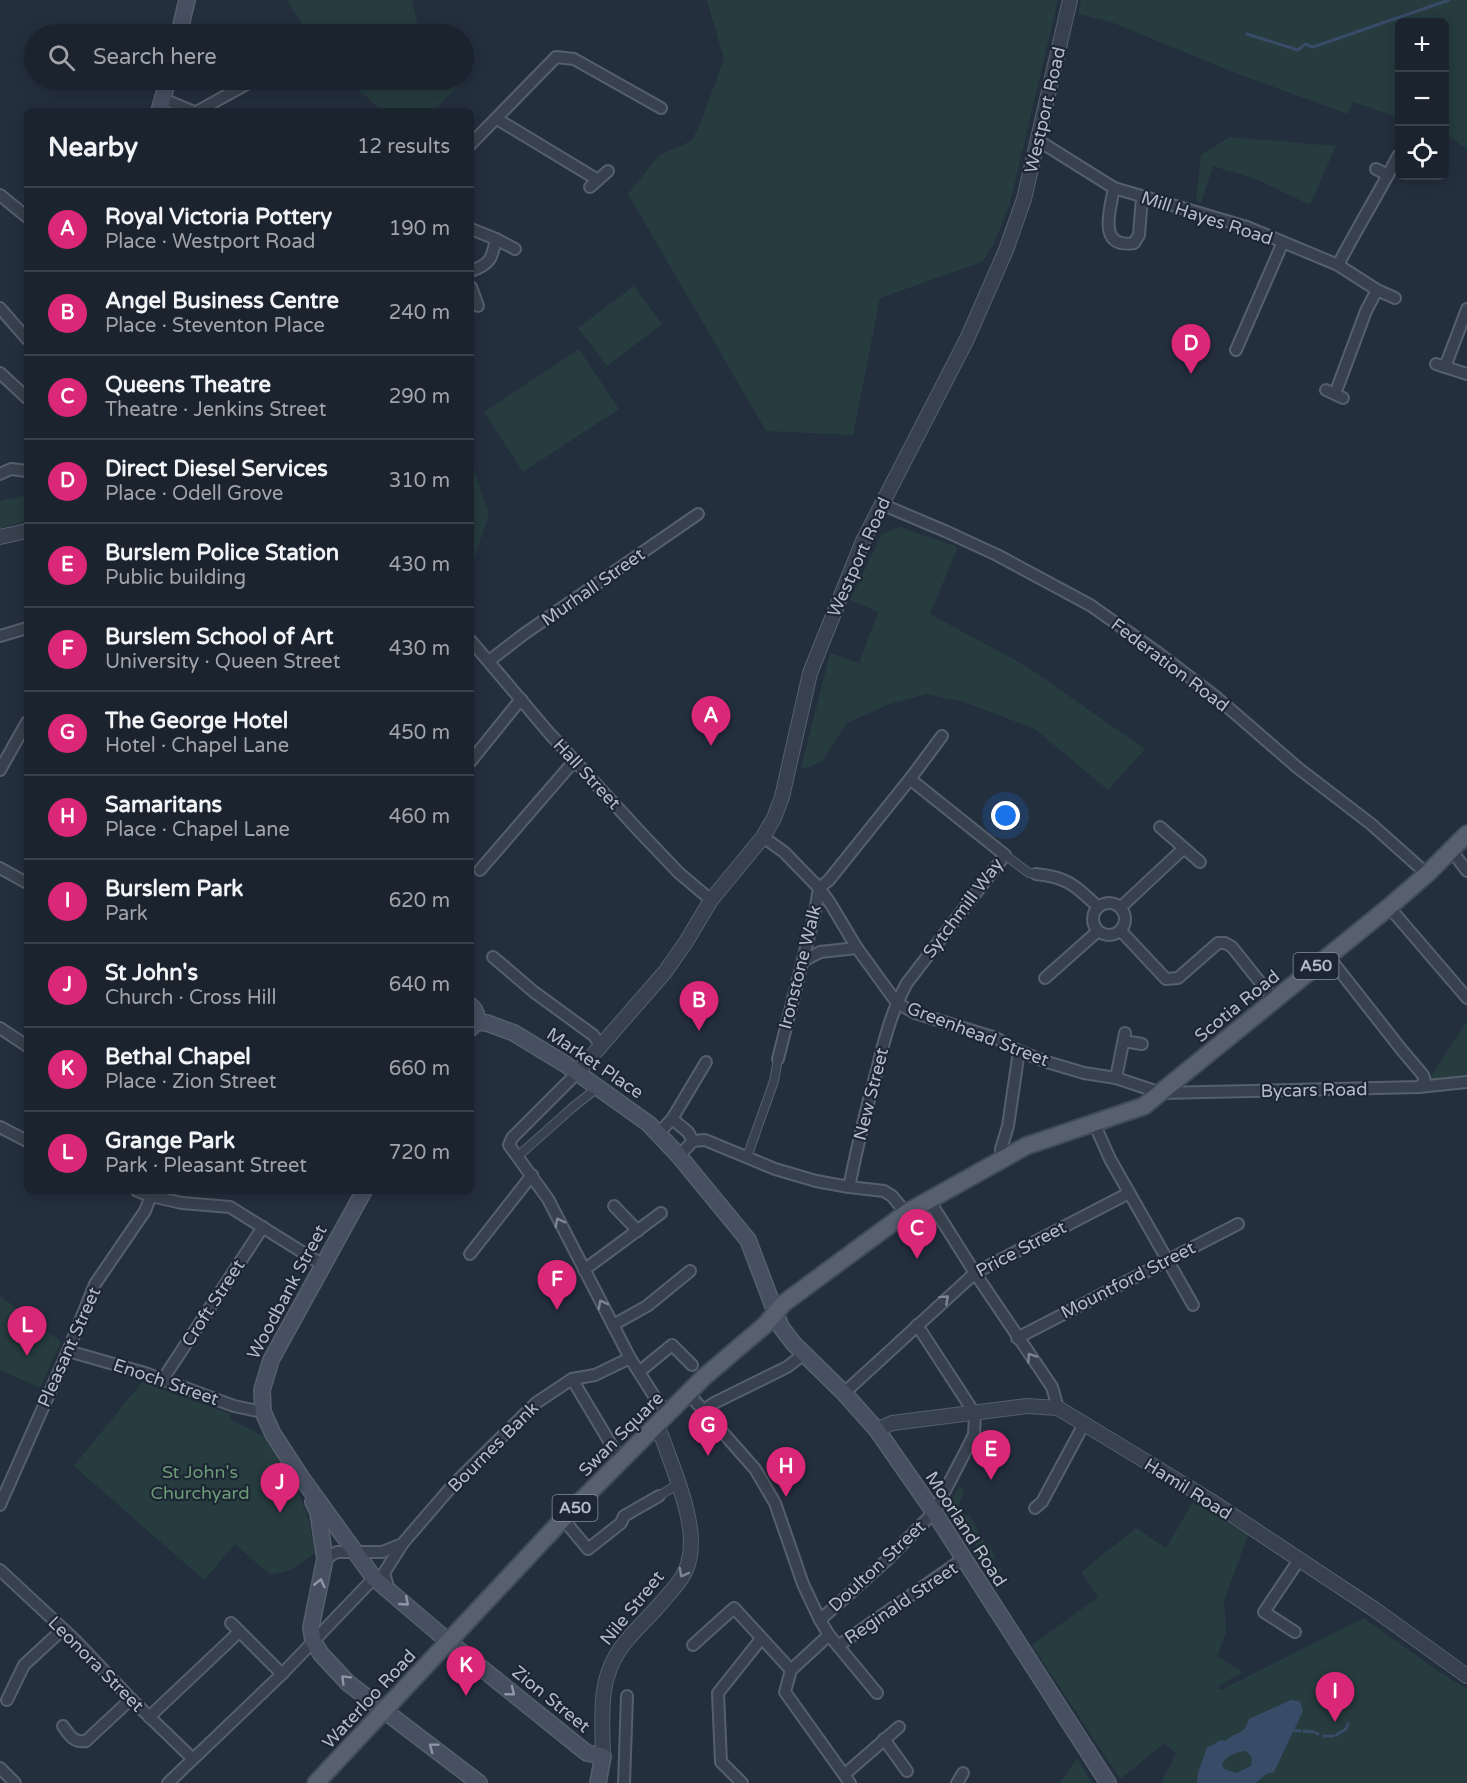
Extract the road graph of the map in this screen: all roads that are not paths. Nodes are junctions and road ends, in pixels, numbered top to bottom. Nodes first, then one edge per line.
1 (187, 0) edge
2 (1069, 4) edge
3 (181, 24) edge
4 (165, 90) edge
5 (236, 90) edge
6 (161, 105) edge
7 (176, 108) edge
8 (203, 108) edge
9 (645, 114) dead end
10 (497, 119) junction
11 (474, 141) edge
12 (1039, 141) junction
13 (1395, 162) edge
14 (1376, 169) dead end
15 (608, 171) dead end
16 (1388, 175) junction
17 (1114, 188) junction
18 (0, 195) edge
19 (1142, 197) junction
20 (24, 215) edge
21 (474, 230) edge
22 (496, 238) junction
23 (1283, 242) junction
24 (515, 249) dead end
25 (1338, 265) junction
26 (474, 270) edge
27 (1377, 290) junction
28 (474, 295) edge
29 (1395, 298) dead end
30 (478, 306) dead end
31 (0, 308) edge
32 (1467, 309) edge
33 (24, 336) edge
34 (1236, 350) dead end
35 (0, 373) edge
36 (1467, 374) edge
37 (1335, 394) dead end
38 (24, 395) edge
39 (0, 464) edge
40 (5, 471) edge
41 (24, 471) edge
42 (881, 504) junction
43 (698, 514) dead end
44 (24, 532) edge
45 (0, 537) edge
46 (24, 629) edge
47 (0, 636) edge
48 (474, 644) edge
49 (489, 661) junction
50 (521, 699) junction
51 (22, 724) edge
52 (942, 736) dead end
53 (474, 756) edge
54 (574, 760) junction
55 (0, 770) edge
56 (910, 779) junction
57 (1160, 827) dead end
58 (1467, 834) edge
59 (764, 837) junction
60 (1183, 849) junction
61 (1451, 849) junction
62 (1005, 855) junction
63 (1200, 862) dead end
64 (0, 868) edge
65 (480, 870) dead end
66 (1467, 871) edge
67 (1036, 874) joint
68 (1427, 874) junction
69 (24, 881) edge
70 (819, 888) junction
71 (711, 900) junction
72 (1098, 907) junction
73 (1389, 907) junction
74 (1121, 908) junction
75 (1098, 931) junction
76 (1121, 931) junction
77 (856, 948) junction
78 (1328, 956) junction
79 (493, 957) dead end
80 (803, 961) junction
81 (1045, 978) dead end
82 (1467, 998) edge
83 (1275, 1001) junction
84 (897, 1003) junction
85 (474, 1010) edge
86 (474, 1025) edge
87 (0, 1028) edge
88 (24, 1044) edge
89 (1142, 1044) dead end
90 (601, 1045) junction
91 (1019, 1051) junction
92 (778, 1059) joint
93 (706, 1062) dead end
94 (577, 1073) junction
95 (1116, 1078) junction
96 (1467, 1082) edge
97 (1419, 1087) junction
98 (597, 1088) junction
99 (1161, 1093) junction
100 (672, 1119) junction
101 (1094, 1123) junction
102 (0, 1127) edge
103 (659, 1133) junction
104 (24, 1139) edge
105 (693, 1141) junction
106 (680, 1156) junction
107 (517, 1157) junction
108 (747, 1157) junction
109 (1002, 1159) junction
110 (532, 1176) junction
111 (849, 1187) junction
112 (1129, 1192) junction
113 (145, 1194) edge
114 (362, 1194) edge
115 (151, 1196) junction
116 (929, 1200) junction
117 (614, 1206) dead end
118 (661, 1213) dead end
119 (906, 1213) junction
120 (1238, 1224) dead end
121 (263, 1227) junction
122 (638, 1231) junction
123 (476, 1253) dead end
124 (1166, 1260) junction
125 (323, 1265) junction
126 (584, 1270) junction
127 (690, 1271) dead end
128 (975, 1273) junction
129 (1193, 1305) dead end
130 (776, 1310) junction
131 (613, 1325) junction
132 (917, 1325) junction
133 (1017, 1338) junction
134 (68, 1351) junction
135 (804, 1354) junction
136 (630, 1358) junction
137 (692, 1365) joint
138 (639, 1372) junction
139 (704, 1377) junction
140 (163, 1379) junction
141 (572, 1379) junction
142 (688, 1393) junction
143 (844, 1393) junction
144 (1058, 1408) junction
145 (704, 1410) junction
146 (263, 1412) junction
147 (668, 1413) junction
148 (975, 1414) junction
149 (1084, 1424) junction
150 (656, 1426) junction
151 (878, 1430) junction
152 (621, 1461) junction
153 (301, 1477) junction
154 (678, 1484) junction
155 (659, 1496) joint
156 (0, 1504) edge
157 (1035, 1508) dead end
158 (934, 1512) junction
159 (563, 1519) junction
160 (403, 1543) junction
161 (355, 1553) junction
162 (325, 1559) junction
163 (963, 1560) junction
164 (1299, 1560) junction
165 (0, 1570) edge
166 (375, 1578) junction
167 (388, 1587) junction
168 (820, 1620) junction
169 (231, 1623) dead end
170 (63, 1629) junction
171 (239, 1632) junction
172 (1295, 1632) dead end
173 (829, 1635) junction
174 (761, 1639) junction
175 (312, 1641) junction
176 (449, 1642) junction
177 (693, 1645) dead end
178 (838, 1646) junction
179 (791, 1670) junction
180 (282, 1674) junction
181 (1467, 1676) edge
182 (877, 1694) dead end
183 (627, 1696) dead end
184 (131, 1699) junction
185 (6, 1700) dead end
186 (383, 1711) junction
187 (149, 1717) junction
188 (63, 1726) dead end
189 (899, 1727) dead end
190 (884, 1739) junction
191 (603, 1756) junction
192 (192, 1758) junction
193 (0, 1768) edge
194 (907, 1771) dead end
195 (963, 1773) dead end
196 (847, 1778) edge
197 (322, 1781) edge
198 (15, 1783) edge
199 (168, 1783) edge
200 (479, 1783) edge
201 (598, 1783) edge
202 (624, 1783) edge
203 (742, 1783) edge
204 (957, 1783) edge
205 (1108, 1783) edge

1 - 3 main road
2 - 12 street, Westport Road
4 - 6 main road
5 - 8 street
6 - 7 street
9 - 10 street
10 - 11 street
10 - 15 street
12 - 17 street, Mill Hayes Road
12 - 42 street, Westport Road
13 - 16 street
14 - 16 street
16 - 25 street
17 - 19 street, Mill Hayes Road
17 - 19 street
18 - 20 street
19 - 23 street, Mill Hayes Road
21 - 22 street
22 - 24 street
22 - 26 street
23 - 25 street, Mill Hayes Road
23 - 34 street
25 - 27 street, Mill Hayes Road
27 - 29 street, Mill Hayes Road
27 - 37 street
28 - 30 street
31 - 33 street
32 - 36 street
35 - 38 street
39 - 40 street
40 - 41 street
42 - 59 street, Westport Road
42 - 68 street, Federation Road
43 - 49 street, Murhall Street
44 - 45 street
46 - 47 street
48 - 49 street, Hall Street
49 - 50 street, Hall Street
50 - 53 street
50 - 54 street, Hall Street
51 - 55 street
52 - 56 street
54 - 65 street
54 - 71 street, Hall Street
56 - 62 street, Sytchmill Way
56 - 70 street
57 - 60 street
58 - 61 main road, Scotia Road / A50
59 - 70 street, Greenhead Street
59 - 71 street, Westport Road
60 - 63 street
60 - 74 street
61 - 66 street
61 - 68 main road, Scotia Road / A50
62 - 67 street
62 - 84 street, Sytchmill Way
64 - 69 street
67 - 72 street
68 - 73 main road, Scotia Road / A50
70 - 77 street, Greenhead Street
70 - 80 street, Ironstone Walk
71 - 90 street, Westport Road
72 - 74 street
72 - 75 street
73 - 78 main road, Scotia Road / A50
73 - 82 street
74 - 76 street
75 - 76 street
75 - 81 street
76 - 83 street
77 - 80 street
77 - 84 street, Greenhead Street
78 - 83 main road, Scotia Road / A50
78 - 97 street
79 - 90 street
80 - 92 street, Ironstone Walk
83 - 99 main road, Scotia Road / A50
84 - 91 street, Greenhead Street
84 - 111 street, New Street
85 - 86 main road
86 - 94 main road, Market Place
87 - 88 street
89 - 95 street
90 - 94 street, Westport Road
91 - 95 street, Greenhead Street
91 - 109 street
92 - 108 street, Ironstone Walk
93 - 100 street
94 - 98 main road, Market Place
94 - 107 street
95 - 99 street, Greenhead Street
96 - 97 street, Bycars Road
97 - 99 street, Bycars Road
98 - 103 main road, Market Place
98 - 107 street
99 - 101 main road, Scotia Road / A50
100 - 103 street
100 - 105 street
101 - 109 main road, Scotia Road / A50
101 - 112 street
102 - 104 street
103 - 106 main road, Market Place
105 - 106 street
105 - 108 street
106 - 130 main road, Market Place
107 - 110 street
108 - 111 street
109 - 116 main road, A50
110 - 123 street
126 -> 110 street
111 - 119 street
112 - 124 street
112 - 128 street, Price Street
113 - 115 street
114 - 125 main road, Woodbank Street
115 - 121 street
115 - 134 street, Pleasant Street
116 - 119 main road, A50
116 - 128 street
117 - 122 street
118 - 122 street
119 - 130 main road, A50
120 - 124 street, Mountford Street
121 - 125 street
121 - 140 street, Croft Street
122 - 126 street
124 - 129 street
124 - 133 street, Mountford Street
125 - 146 main road, Woodbank Street
131 -> 126 street
127 - 131 street
132 -> 128 street, Price Street
128 - 133 street
130 - 135 main road, Moorland Road
130 - 139 main road, Swan Square / A50
131 - 136 street
132 - 143 street, Price Street
132 - 148 street
144 -> 133 street
134 - 140 street, Enoch Street
134 - 156 street, Pleasant Street
135 - 143 main road, Moorland Road
135 - 145 street
136 - 138 street
136 - 141 street, Bournes Bank
137 - 138 street
137 - 139 street
138 - 147 street
139 - 142 main road, Swan Square / A50
140 - 146 street, Enoch Street
141 - 152 street
141 - 160 street, Bournes Bank
142 - 145 street
142 - 147 main road, Swan Square / A50
143 - 151 main road, Moorland Road
144 - 148 street, Hamil Road
144 - 149 street, Hamil Road
145 - 168 street
146 - 153 main road, Woodbank Street
147 - 150 main road, Swan Square / A50
148 - 151 street, Hamil Road
148 - 158 street, Doulton Street
149 - 157 street
149 - 164 street, Hamil Road
150 - 152 main road, Swan Square / A50
150 - 154 street, Nile Street
151 - 158 main road, Moorland Road
152 - 159 main road, Swan Square / A50
153 - 161 main road, Zion Street
153 - 162 main road
154 - 155 street
154 -> 191 street, Nile Street
155 - 159 street
158 - 163 main road, Moorland Road
158 - 168 street, Doulton Street
159 - 176 main road, Swan Square / A50
160 - 161 street
160 - 167 street, Bournes Bank
161 - 162 street
161 - 166 main road, Zion Street
175 -> 162 main road
163 - 178 street, Reginald Street
163 - 205 main road, Moorland Road
164 - 172 street
164 - 181 street, Hamil Road
165 - 170 street, Leonora Street
166 - 167 main road, Zion Street
166 - 175 street
167 -> 176 main road, Zion Street
168 - 173 street
169 - 171 street
170 - 184 street, Leonora Street
170 - 185 street
171 - 180 street
171 - 187 street
173 - 178 street
173 - 179 street
174 - 177 street
174 - 179 street
174 - 203 street
175 - 180 street
186 -> 175 main road
176 - 186 main road, Waterloo Road / A50
176 -> 191 main road, Zion Street
178 - 182 street
179 - 196 street
180 - 192 street
183 - 202 street
184 - 187 street, Leonora Street
184 - 188 street
186 - 197 main road, Waterloo Road / A50
200 -> 186 main road
187 - 192 street, Leonora Street
189 - 190 street
190 - 194 street
190 - 196 street
191 - 201 main road, Nile Street
192 - 199 street
193 - 198 street
195 - 204 street

